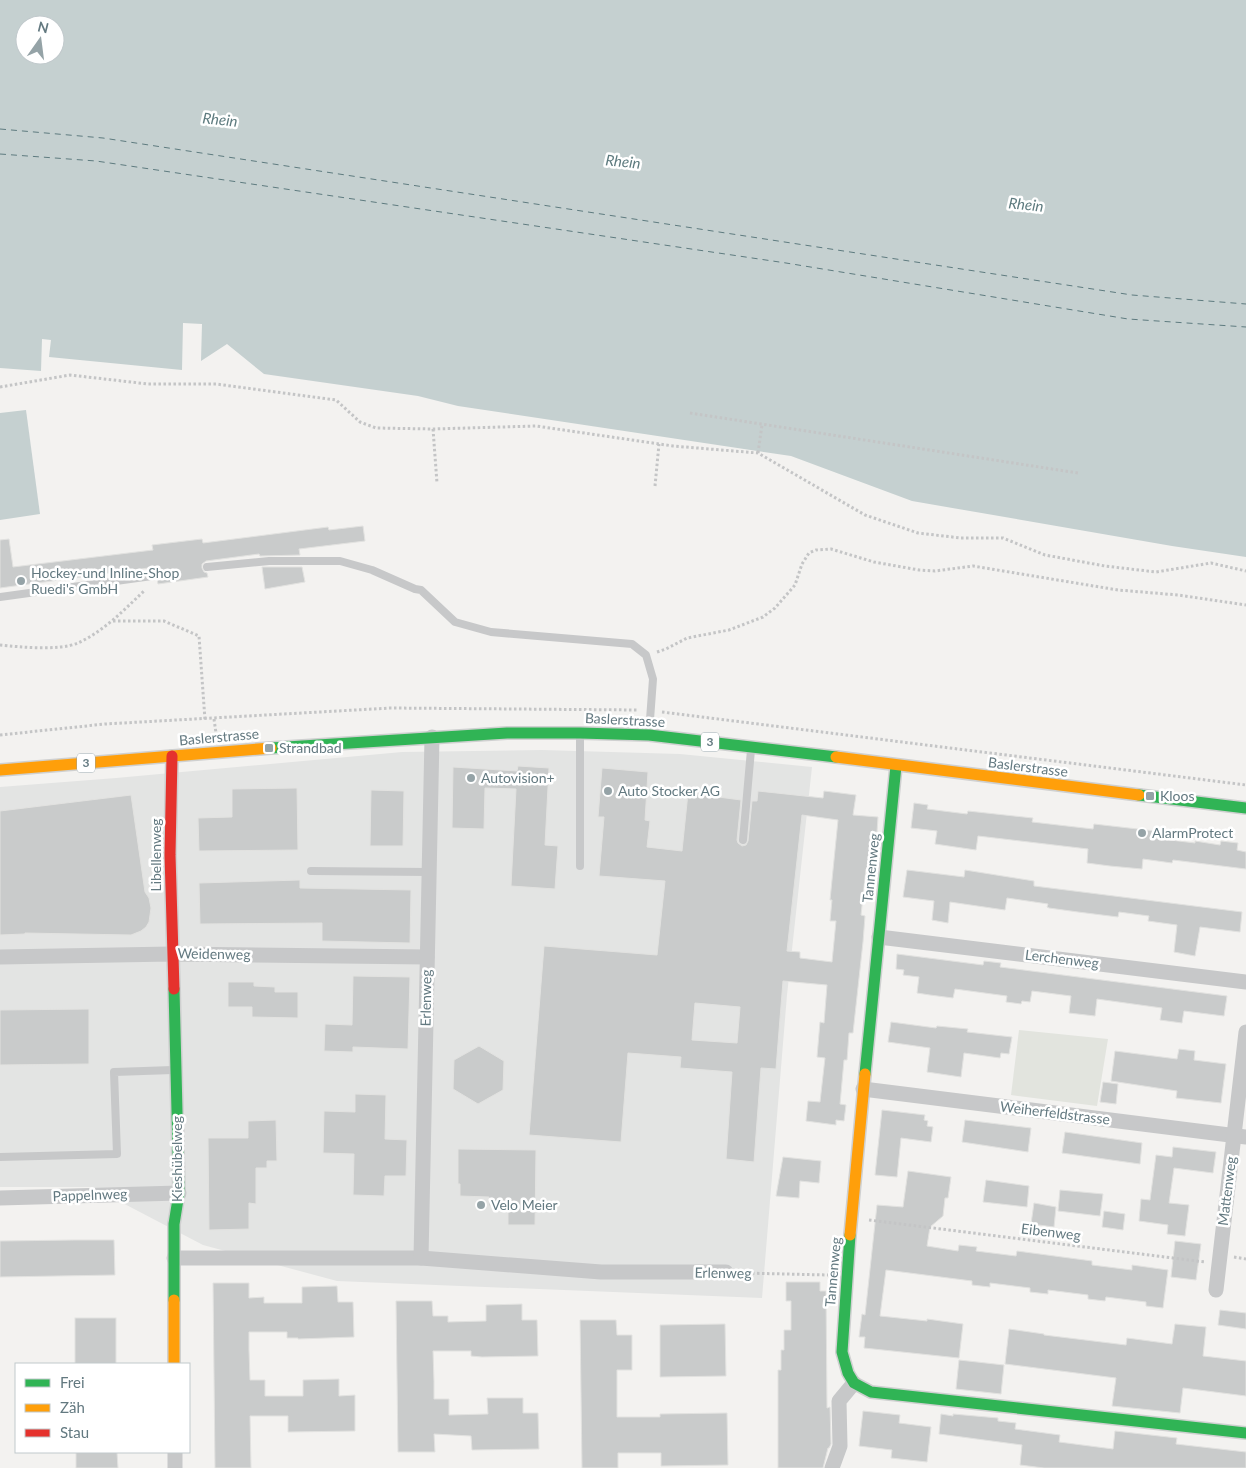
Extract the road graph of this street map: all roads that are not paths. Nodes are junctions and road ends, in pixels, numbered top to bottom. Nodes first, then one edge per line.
1 (206, 567) dead end
2 (154, 575) road end
3 (0, 597) edge
4 (580, 733) junction
5 (649, 735) junction
6 (432, 738) junction
7 (752, 747) junction
8 (172, 756) junction
9 (896, 766) junction
10 (0, 770) edge
11 (1246, 808) edge
12 (743, 840) dead end
13 (580, 866) dead end
14 (311, 871) dead end
15 (429, 872) junction
16 (879, 937) junction
17 (172, 954) junction
18 (427, 956) junction
19 (0, 957) edge
20 (1246, 982) edge
21 (1246, 1032) edge
22 (176, 1070) junction
23 (863, 1089) junction
24 (1240, 1136) edge
25 (0, 1157) edge
26 (179, 1193) junction
27 (0, 1198) edge
28 (174, 1258) junction
29 (421, 1258) junction
30 (726, 1272) road end
31 (1216, 1290) dead end
32 (174, 1363) edge
33 (854, 1383) junction
34 (1246, 1433) edge
35 (174, 1453) edge
36 (175, 1468) edge
37 (832, 1468) edge

1 - 5 lane
2 - 3 lane
4 - 5 street, Baslerstrasse / 3
4 - 6 street, Baslerstrasse / 3
4 - 13 lane
5 - 7 street, Baslerstrasse / 3
6 - 8 street, Baslerstrasse / 3
6 - 15 street, Erlenweg
7 - 9 street, Baslerstrasse / 3
7 - 12 lane
8 - 10 street, Baslerstrasse / 3
8 - 17 street, Libellenweg
9 - 11 street, Baslerstrasse / 3
9 - 16 street, Tannenweg
14 - 15 lane
15 - 18 street, Erlenweg
16 - 20 street, Lerchenweg
16 - 23 street, Tannenweg
17 - 18 street, Weidenweg
17 - 19 street, Weidenweg
17 - 22 street, Kieshübelweg
18 - 29 street, Erlenweg
21 - 24 street, Mattenweg
22 - 25 lane
22 - 26 street, Kieshübelweg
23 - 24 street, Weiherfeldstrasse
23 - 33 street, Tannenweg
24 - 31 street, Mattenweg
26 - 27 street, Pappelnweg
26 - 28 street, Kieshübelweg
28 - 29 street, Erlenweg
28 - 32 street, Kieshübelweg
29 - 30 street, Erlenweg
33 - 34 street
33 - 37 street
35 - 36 street

